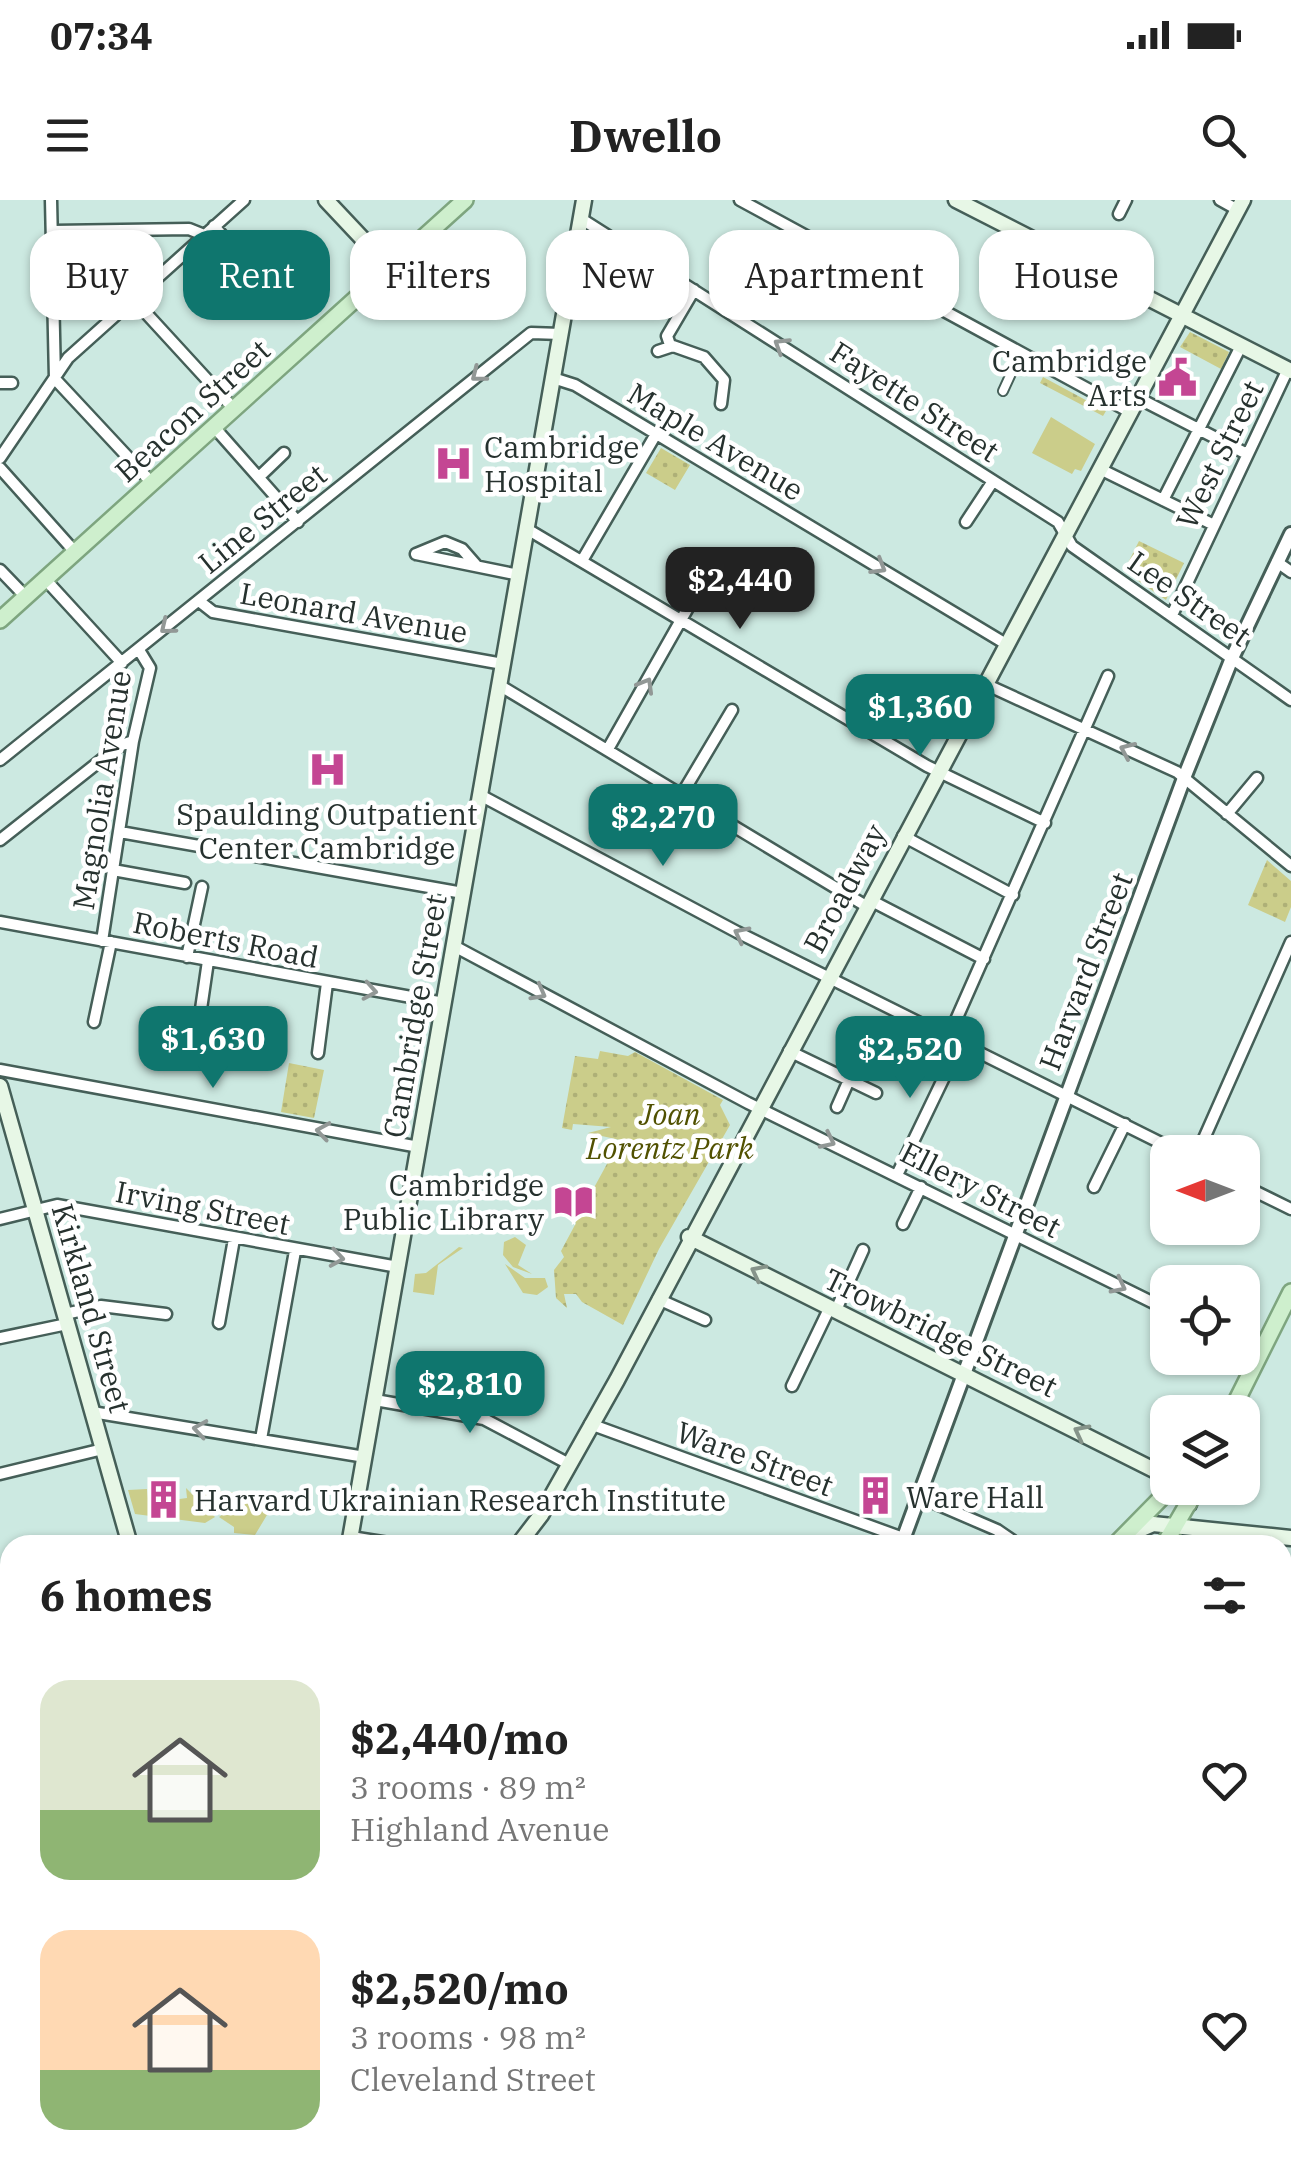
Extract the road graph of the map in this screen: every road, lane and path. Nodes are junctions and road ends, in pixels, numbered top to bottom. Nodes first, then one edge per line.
1 (51, 200) edge
2 (244, 200) edge
3 (326, 200) edge
4 (466, 200) edge
5 (584, 200) edge
6 (740, 200) edge
7 (1126, 200) edge
8 (1220, 200) edge
9 (966, 202) edge
10 (1240, 205) edge
11 (1119, 214) dead end
12 (580, 218) junction
13 (214, 226) junction
14 (54, 230) edge
15 (122, 230) edge
16 (192, 230) edge
17 (210, 230) edge
18 (217, 230) edge
19 (354, 230) edge
20 (432, 230) edge
21 (1017, 230) edge
22 (183, 254) edge
23 (163, 273) edge
24 (694, 290) junction
25 (1154, 303) edge
26 (350, 304) edge
27 (1181, 317) junction
28 (55, 320) edge
29 (111, 320) edge
30 (152, 320) edge
31 (560, 334) junction
32 (670, 345) junction
33 (1240, 346) junction
34 (658, 351) dead end
35 (1020, 354) junction
36 (1290, 370) edge
37 (553, 378) junction
38 (56, 380) junction
39 (1002, 391) dead end
40 (1138, 398) junction
41 (721, 404) dead end
42 (234, 409) junction
43 (1130, 412) junction
44 (214, 427) junction
45 (1198, 427) junction
46 (656, 434) junction
47 (284, 453) dead end
48 (1247, 454) junction
49 (0, 458) edge
50 (0, 468) edge
51 (1100, 469) junction
52 (259, 477) junction
53 (993, 480) junction
54 (152, 482) junction
55 (1162, 500) junction
56 (298, 522) junction
57 (966, 522) dead end
58 (1214, 525) junction
59 (527, 529) junction
60 (1065, 534) junction
61 (1291, 534) edge
62 (75, 552) junction
63 (583, 559) junction
64 (715, 560) dead end
65 (1277, 562) junction
66 (476, 566) junction
67 (0, 570) edge
68 (1291, 572) edge
69 (519, 574) junction
70 (45, 579) junction
71 (26, 597) junction
72 (199, 601) junction
73 (1172, 616) junction
74 (0, 620) edge
75 (683, 622) junction
76 (1006, 644) junction
77 (139, 650) junction
78 (1232, 658) junction
79 (122, 662) junction
80 (503, 664) junction
81 (1108, 676) dead end
82 (984, 684) junction
83 (500, 685) junction
84 (1291, 700) edge
85 (732, 710) dead end
86 (1086, 732) junction
87 (133, 741) junction
88 (608, 749) junction
89 (0, 760) edge
90 (938, 772) junction
91 (1184, 778) junction
92 (1256, 778) dead end
93 (682, 794) junction
94 (480, 795) junction
95 (1226, 814) junction
96 (1045, 823) junction
97 (120, 832) junction
98 (903, 836) junction
99 (0, 840) edge
100 (1291, 866) edge
101 (114, 870) junction
102 (185, 883) dead end
103 (202, 887) dead end
104 (463, 893) junction
105 (1013, 896) junction
106 (868, 903) junction
107 (0, 922) edge
108 (107, 942) junction
109 (1291, 942) edge
110 (454, 946) junction
111 (188, 957) junction
112 (984, 960) junction
113 (208, 961) junction
114 (828, 978) junction
115 (327, 984) junction
116 (444, 1003) junction
117 (200, 1016) dead end
118 (94, 1022) dead end
119 (954, 1041) junction
120 (789, 1051) junction
121 (318, 1053) dead end
122 (0, 1070) edge
123 (849, 1080) junction
124 (0, 1086) edge
125 (876, 1093) dead end
126 (1065, 1094) junction
127 (836, 1107) dead end
128 (758, 1108) junction
129 (1125, 1124) junction
130 (1206, 1135) edge
131 (1150, 1137) edge
132 (419, 1147) junction
133 (896, 1175) junction
134 (1094, 1186) dead end
135 (921, 1187) junction
136 (1260, 1194) edge
137 (35, 1209) junction
138 (1291, 1210) edge
139 (0, 1219) edge
140 (903, 1224) dead end
141 (1014, 1234) junction
142 (690, 1237) junction
143 (234, 1238) junction
144 (863, 1250) dead end
145 (296, 1251) junction
146 (398, 1267) junction
147 (1291, 1292) edge
148 (657, 1298) junction
149 (1150, 1301) edge
150 (832, 1308) junction
151 (166, 1314) dead end
152 (66, 1319) junction
153 (704, 1320) dead end
154 (220, 1322) dead end
155 (0, 1338) edge
156 (1260, 1356) edge
157 (964, 1373) junction
158 (792, 1386) dead end
159 (375, 1400) junction
160 (92, 1412) junction
161 (590, 1424) junction
162 (261, 1440) junction
163 (103, 1449) junction
164 (365, 1457) junction
165 (569, 1464) junction
166 (1150, 1467) edge
167 (0, 1474) edge
168 (918, 1496) junction
169 (1154, 1505) edge
170 (1188, 1505) edge
171 (1176, 1526) junction
172 (127, 1535) edge
173 (351, 1535) edge
174 (524, 1535) edge
175 (883, 1535) edge
176 (904, 1535) edge
177 (1004, 1535) edge
178 (1125, 1535) edge
179 (1129, 1535) edge
180 (1170, 1535) edge
181 (1262, 1535) edge

1 - 14 street
2 - 13 street
3 - 19 main road
4 - 20 main road, Beacon Street
5 - 12 main road, Cambridge Street
6 - 35 street
7 - 11 street
8 - 10 street
9 - 21 main road
10 - 27 main road, Broadway
12 - 24 street, Fayette Street
12 - 31 main road, Cambridge Street
13 - 17 street
13 - 18 street
15 - 16 street
22 - 23 street
24 - 32 street
53 -> 24 street, Fayette Street
25 - 27 main road
26 - 42 main road, Beacon Street
27 - 33 main road
27 - 40 main road, Broadway
28 - 38 street
29 - 38 street
30 - 42 street
31 - 37 main road, Cambridge Street
31 -> 56 street, Line Street
32 - 34 street
32 - 41 street
33 - 36 main road
33 - 45 street
35 - 39 street
35 - 43 street
36 - 48 street, West Street
37 - 46 street, Maple Avenue
37 - 59 main road, Cambridge Street
38 - 49 street
38 - 54 street
40 - 43 main road, Broadway
40 - 45 street
42 - 44 main road, Beacon Street
43 - 51 main road, Broadway
44 - 52 street
44 - 54 main road, Beacon Street
45 - 48 street
45 - 55 street
46 - 63 street
46 -> 76 street, Maple Avenue
47 - 52 street
48 - 58 street, West Street
50 - 62 street
51 - 55 street
51 - 60 main road, Broadway
52 - 56 street
53 - 57 street
53 - 60 street, Fayette Street
54 - 62 main road, Beacon Street
55 - 58 street
56 - 72 street, Line Street
58 - 73 street, West Street
59 - 63 street
59 - 69 main road, Cambridge Street
60 - 73 street, Lee Street
60 - 76 main road, Broadway
61 - 65 street, Harvard Street
62 - 70 main road, Beacon Street
63 - 75 street
64 - 75 street
65 - 68 street
65 - 78 street, Harvard Street
66 - 66 street
66 - 69 street
67 - 71 street
69 - 80 main road, Cambridge Street
70 - 71 main road, Beacon Street
70 - 79 street
71 - 74 main road, Beacon Street
72 -> 77 street, Line Street
72 - 80 street, Leonard Avenue
73 - 78 street, Lee Street
88 -> 75 street
75 - 90 street
76 - 82 main road, Broadway
77 - 79 street, Line Street
77 - 87 street, Magnolia Avenue
78 - 84 street, Lee Street
78 - 91 street, Harvard Street
79 - 89 street, Line Street
80 - 83 main road, Cambridge Street
81 - 86 street
82 - 86 street
82 - 90 main road, Broadway
83 - 88 street
83 - 94 main road, Cambridge Street
85 - 93 street
91 -> 86 street
86 - 96 street
87 - 97 street, Magnolia Avenue
87 - 99 street
88 - 93 street
90 - 96 street
90 - 98 main road, Broadway
91 - 95 street
91 - 126 street, Harvard Street
92 - 95 street
93 - 106 street
94 - 104 main road, Cambridge Street
114 -> 94 street
95 - 100 street
96 - 105 street
97 - 101 street, Magnolia Avenue
97 - 104 street
98 - 105 street
98 - 106 main road, Broadway
101 - 102 street
101 - 108 street, Magnolia Avenue
103 - 111 street
104 - 110 main road, Cambridge Street
105 - 112 street
106 - 112 street
106 - 114 main road, Broadway
107 - 108 street, Roberts Road
108 - 111 street, Roberts Road
108 - 118 street, Magnolia Avenue
109 - 130 street
110 - 116 main road, Cambridge Street
110 -> 128 street, Ellery Street
111 - 113 street, Roberts Road
112 - 119 street
113 - 115 street, Roberts Road
113 - 117 street
114 - 119 street
114 - 120 main road, Broadway
115 -> 116 street, Roberts Road
115 - 121 street
116 - 132 main road, Cambridge Street
119 - 126 street
119 - 133 street
120 - 123 street
120 - 128 main road, Broadway
132 -> 122 street
123 - 125 street
123 - 127 street
124 - 137 main road, Kirkland Street
126 - 129 street
126 - 141 street, Harvard Street
128 -> 133 street, Ellery Street
128 - 142 main road, Broadway
129 - 131 street
129 - 134 street
132 - 146 main road, Cambridge Street
133 - 135 street, Ellery Street
135 - 140 street
135 - 141 street, Ellery Street
136 - 138 street
137 - 139 street, Irving Street
137 - 143 street, Irving Street
137 - 152 main road, Kirkland Street
141 -> 149 street, Ellery Street
141 - 157 street, Harvard Street
142 - 148 main road, Broadway
150 -> 142 main road, Trowbridge Street
143 - 145 street, Irving Street
143 - 154 street
144 - 150 street
145 -> 146 street, Irving Street
145 - 162 street
146 - 159 main road, Cambridge Street
147 - 156 main road
148 - 153 street
148 - 161 main road, Broadway
150 - 157 main road, Trowbridge Street
150 - 158 street
151 - 152 street
152 - 155 street
152 - 160 main road, Kirkland Street
166 -> 157 main road, Trowbridge Street
157 - 168 street, Harvard Street
159 - 164 main road, Cambridge Street
159 - 165 street
162 -> 160 street
160 - 163 main road, Kirkland Street
161 - 165 main road, Broadway
161 - 175 street, Ware Street
162 - 164 street
163 - 167 street
163 - 172 main road, Kirkland Street
164 - 173 main road, Cambridge Street
165 - 174 main road, Broadway
168 - 176 street, Harvard Street
168 - 177 street
169 - 178 main road
170 - 171 main road
171 - 179 main road
171 - 180 main road
171 - 181 main road

